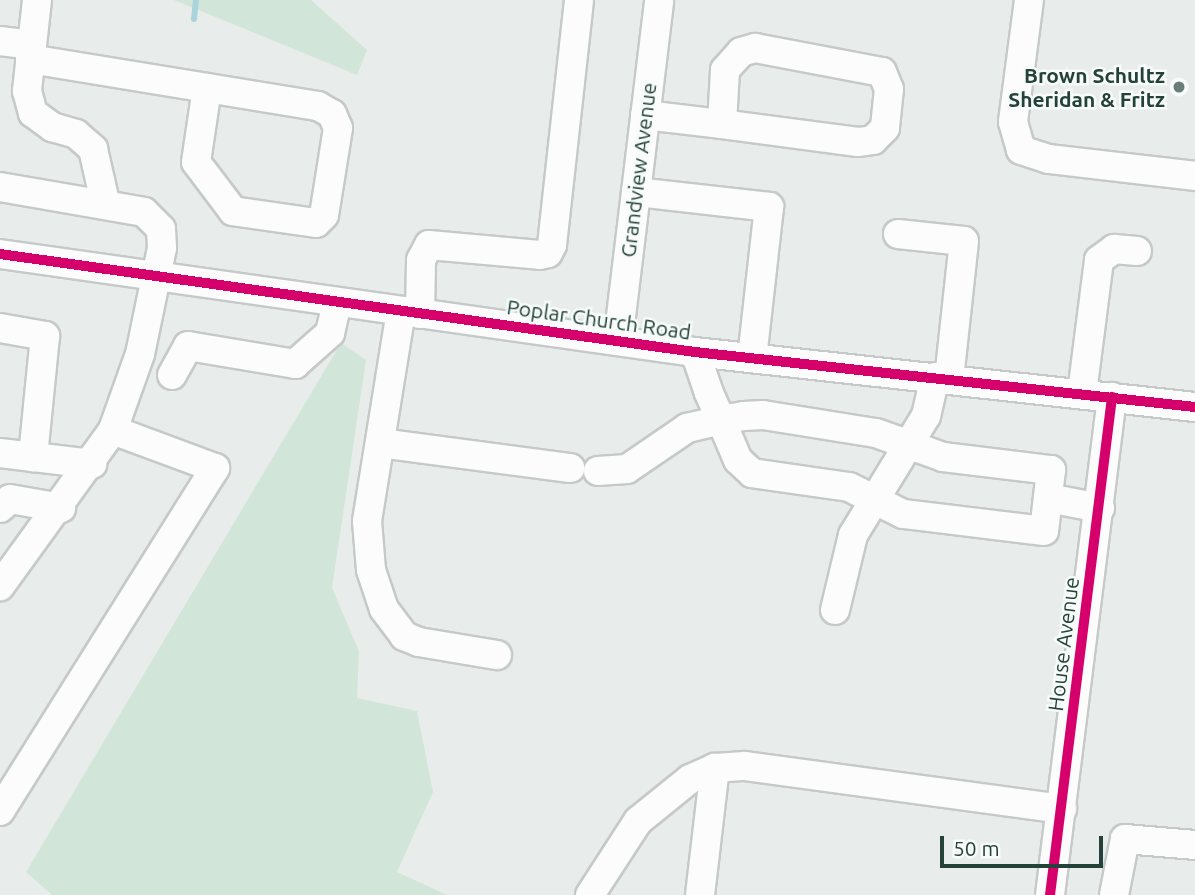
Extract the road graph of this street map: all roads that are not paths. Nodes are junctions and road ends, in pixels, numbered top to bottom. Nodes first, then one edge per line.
1 (37, 0) edge
2 (579, 0) edge
3 (659, 0) edge
4 (1028, 0) edge
5 (0, 41) edge
6 (31, 52) junction
7 (207, 88) junction
8 (645, 116) junction
9 (722, 124) junction
10 (1195, 176) edge
11 (0, 187) edge
12 (636, 192) junction
13 (105, 202) junction
14 (898, 234) dead end
15 (1137, 251) dead end
16 (0, 254) edge
17 (156, 277) junction
18 (337, 302) junction
19 (411, 313) junction
20 (0, 328) edge
21 (618, 341) junction
22 (695, 352) junction
23 (752, 358) junction
24 (173, 375) dead end
25 (942, 378) junction
26 (1082, 393) junction
27 (1112, 397) junction
28 (1195, 407) edge
29 (721, 420) junction
30 (113, 430) junction
31 (380, 443) junction
32 (908, 444) junction
33 (0, 453) edge
34 (33, 457) junction
35 (92, 464) junction
36 (570, 468) dead end
37 (598, 471) dead end
38 (873, 498) junction
39 (1048, 498) junction
40 (0, 508) edge
41 (61, 508) junction
42 (1100, 508) junction
43 (0, 586) edge
44 (835, 610) dead end
45 (497, 656) dead end
46 (715, 768) junction
47 (1062, 809) junction
48 (0, 811) edge
49 (1195, 845) edge
50 (590, 895) edge
51 (700, 895) edge
52 (1050, 895) edge
53 (1114, 895) edge

1 - 6 street
2 - 19 street
3 - 8 street, Grandview Avenue
4 - 10 street
5 - 6 street
6 - 7 street
6 - 13 street
7 - 7 street
8 - 9 street
8 - 12 street, Grandview Avenue
9 - 9 street
11 - 13 street
12 - 21 street, Grandview Avenue
12 - 23 street
13 - 17 street
14 - 25 street
15 - 26 street
16 - 17 street, Poplar Church Road
17 - 18 street, Poplar Church Road
17 - 30 street
18 - 19 street, Poplar Church Road
18 - 24 street
19 - 21 street, Poplar Church Road
19 - 31 street
20 - 34 street
21 - 22 street, Poplar Church Road
22 - 23 street, Poplar Church Road
22 - 29 street
23 - 25 street, Poplar Church Road
25 - 26 street, Poplar Church Road
25 - 32 street
26 - 27 street, Poplar Church Road
27 - 28 street, Poplar Church Road
27 - 42 street, House Avenue
29 - 32 street
29 - 37 street
29 - 38 street
30 - 35 street
30 - 48 street
31 - 36 street
31 - 45 street
32 - 38 street
32 - 39 street
33 - 34 street
34 - 35 street
35 - 41 street
38 - 39 street
38 - 44 street
39 - 42 street
40 - 41 street
41 - 43 street
42 - 47 street, House Avenue
46 - 47 street
46 - 50 street
46 - 51 street
47 - 52 street, House Avenue
49 - 53 street

